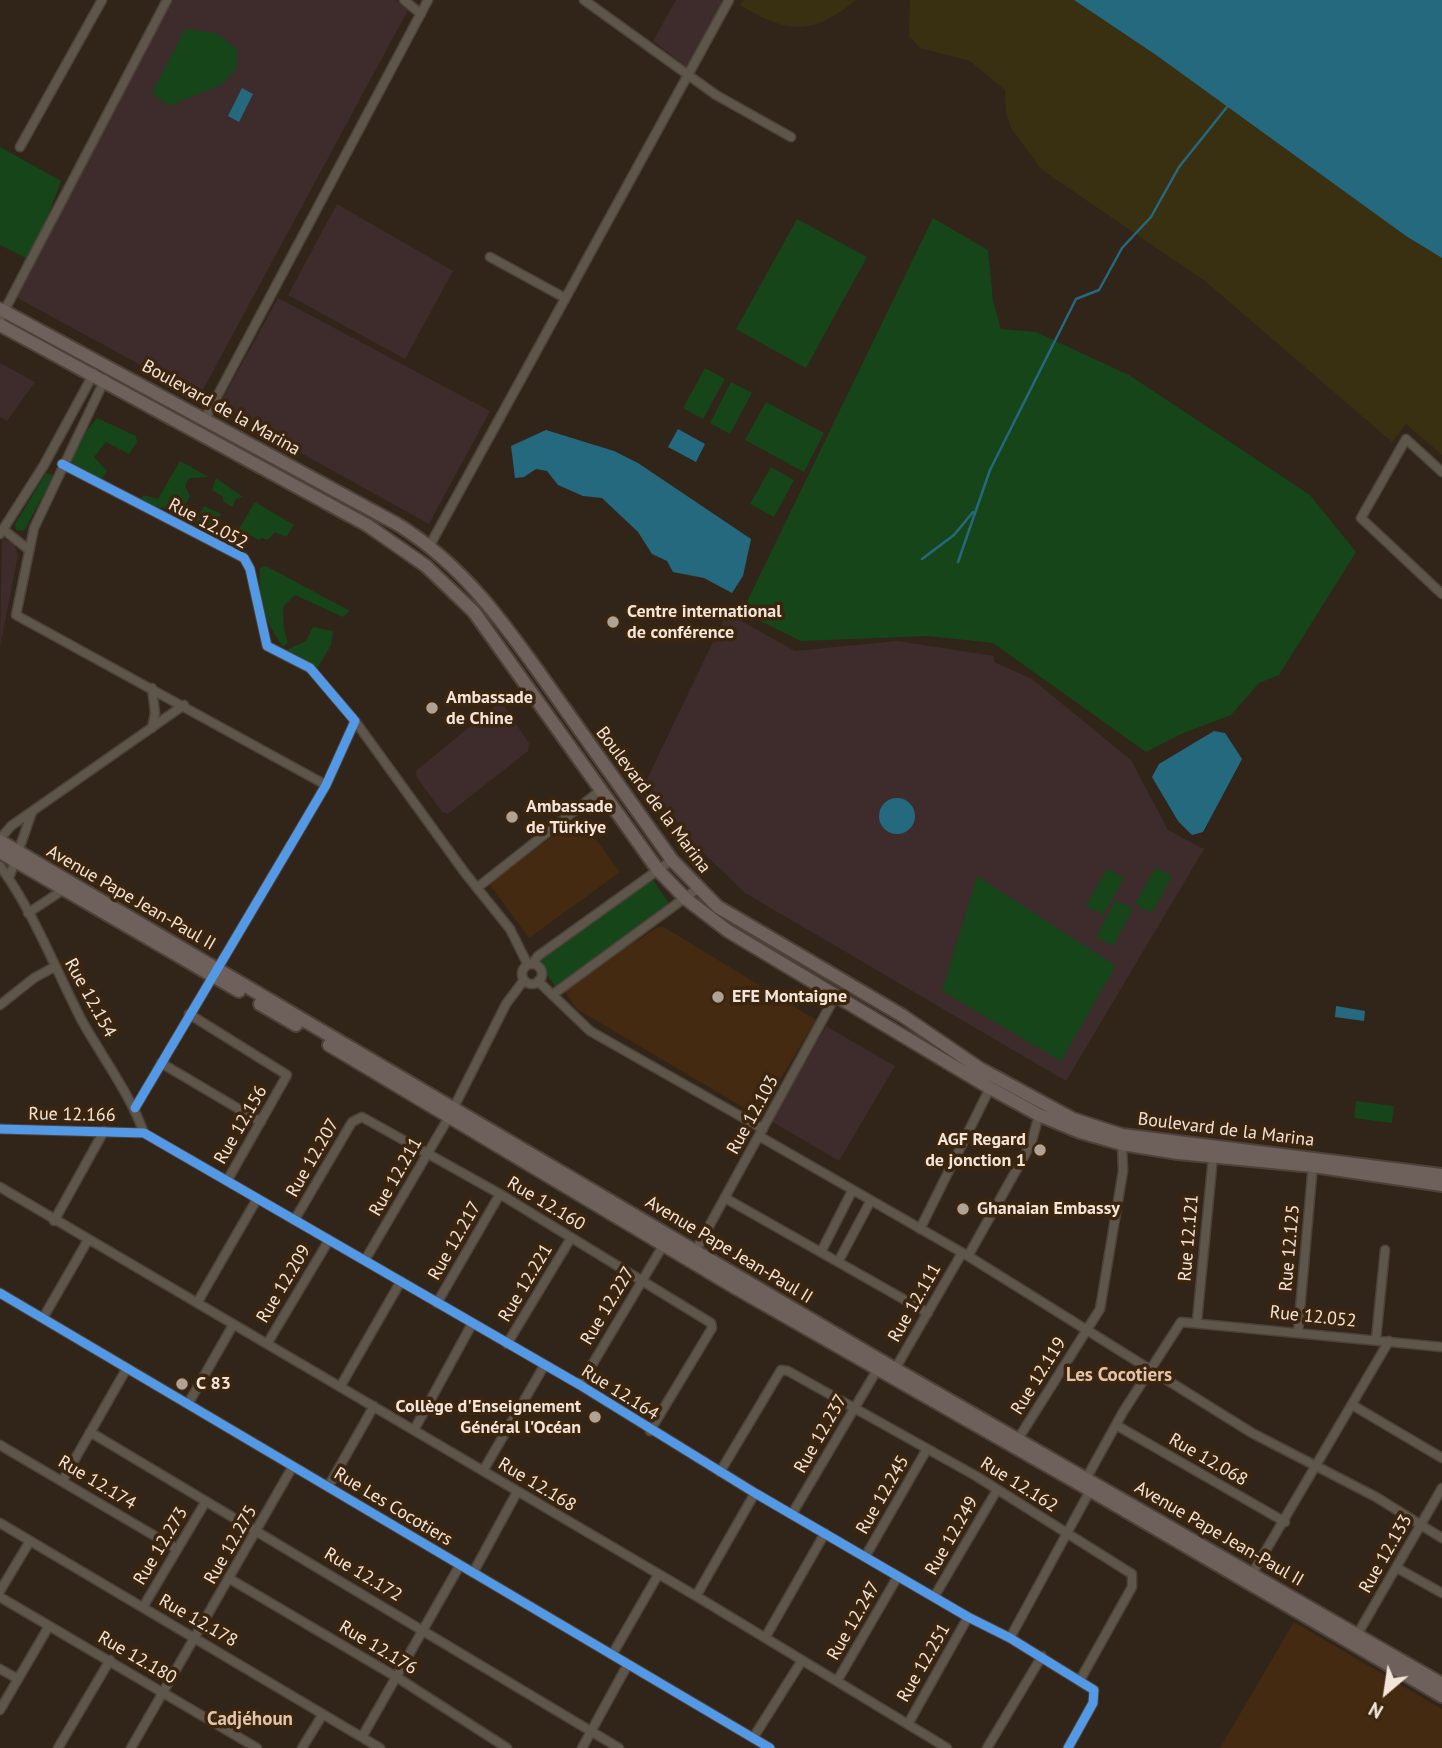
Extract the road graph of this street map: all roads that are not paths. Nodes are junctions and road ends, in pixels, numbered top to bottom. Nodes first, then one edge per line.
1 (102, 0) edge
2 (167, 0) edge
3 (404, 0) edge
4 (428, 0) edge
5 (584, 0) edge
6 (729, 0) edge
7 (421, 14) junction
8 (688, 72) junction
9 (791, 137) dead end
10 (20, 147) dead end
11 (490, 257) dead end
12 (565, 298) junction
13 (1, 313) edge
14 (0, 325) edge
15 (105, 364) junction
16 (98, 379) junction
17 (205, 419) junction
18 (44, 465) junction
19 (60, 469) junction
20 (1442, 472) edge
21 (2, 532) edge
22 (430, 545) junction
23 (29, 550) junction
24 (1442, 594) edge
25 (152, 688) junction
26 (184, 705) junction
27 (355, 721) junction
28 (152, 728) junction
29 (326, 785) junction
30 (601, 790) junction
31 (32, 812) junction
32 (0, 840) edge
33 (0, 852) edge
34 (15, 856) junction
35 (672, 860) junction
36 (0, 866) edge
37 (658, 870) junction
38 (9, 878) junction
39 (478, 887) junction
40 (697, 889) junction
41 (63, 890) junction
42 (686, 900) junction
43 (28, 913) junction
44 (530, 964) junction
45 (54, 967) junction
46 (215, 973) junction
47 (524, 980) junction
48 (538, 981) junction
49 (552, 995) junction
50 (836, 995) junction
51 (0, 1005) edge
52 (189, 1014) junction
53 (161, 1063) junction
54 (990, 1088) junction
55 (135, 1108) junction
56 (451, 1113) junction
57 (1039, 1115) junction
58 (362, 1116) joint
59 (261, 1122) junction
60 (0, 1129) edge
61 (104, 1131) junction
62 (144, 1133) junction
63 (761, 1133) junction
64 (1122, 1144) junction
65 (428, 1153) junction
66 (1213, 1157) junction
67 (1314, 1162) junction
68 (1442, 1175) edge
69 (228, 1181) junction
70 (1442, 1185) edge
71 (0, 1187) edge
72 (852, 1191) junction
73 (500, 1194) junction
74 (725, 1198) junction
75 (257, 1199) junction
76 (870, 1202) junction
77 (295, 1219) junction
78 (54, 1221) junction
79 (919, 1229) junction
80 (571, 1238) junction
81 (329, 1240) junction
82 (88, 1241) junction
83 (664, 1244) junction
84 (696, 1250) junction
85 (1385, 1250) dead end
86 (821, 1252) junction
87 (965, 1254) junction
88 (365, 1260) junction
89 (838, 1262) junction
90 (642, 1279) junction
91 (401, 1281) junction
92 (0, 1293) edge
93 (197, 1303) junction
94 (438, 1303) junction
95 (928, 1313) junction
96 (43, 1318) junction
97 (1197, 1321) junction
98 (472, 1324) junction
99 (233, 1325) junction
100 (1087, 1329) junction
101 (1298, 1332) junction
102 (1376, 1339) junction
103 (1389, 1341) junction
104 (267, 1344) junction
105 (508, 1344) junction
106 (1442, 1347) edge
107 (544, 1366) junction
108 (127, 1368) junction
109 (895, 1369) junction
110 (877, 1370) junction
111 (1150, 1371) junction
112 (580, 1385) junction
113 (340, 1387) junction
114 (188, 1404) junction
115 (374, 1406) junction
116 (856, 1406) junction
117 (1354, 1406) junction
118 (1116, 1425) junction
119 (414, 1430) junction
120 (650, 1430) junction
121 (90, 1432) junction
122 (1018, 1439) junction
123 (0, 1445) edge
124 (928, 1449) junction
125 (1442, 1458) edge
126 (293, 1466) junction
127 (1317, 1466) junction
128 (483, 1471) junction
129 (720, 1472) junction
130 (63, 1480) junction
131 (1090, 1483) junction
132 (328, 1487) junction
133 (1442, 1488) edge
134 (997, 1490) junction
135 (517, 1492) junction
136 (755, 1493) junction
137 (206, 1501) junction
138 (792, 1514) junction
139 (1285, 1522) junction
140 (0, 1523) edge
141 (1421, 1525) junction
142 (258, 1530) junction
143 (1066, 1532) junction
144 (825, 1534) junction
145 (1442, 1538) edge
146 (30, 1541) junction
147 (177, 1549) junction
148 (865, 1557) junction
149 (460, 1565) junction
150 (1397, 1568) junction
151 (473, 1573) junction
152 (1252, 1574) junction
153 (658, 1575) junction
154 (898, 1576) junction
155 (230, 1579) junction
156 (0, 1591) edge
157 (1442, 1593) edge
158 (696, 1596) junction
159 (0, 1597) edge
160 (934, 1597) junction
161 (143, 1607) junction
162 (968, 1617) junction
163 (49, 1626) junction
164 (426, 1630) junction
165 (1357, 1635) junction
166 (196, 1637) junction
167 (765, 1638) junction
168 (1010, 1638) junction
169 (612, 1655) junction
170 (1042, 1657) junction
171 (110, 1660) junction
172 (801, 1662) junction
173 (628, 1664) junction
174 (0, 1669) edge
175 (398, 1678) junction
176 (18, 1679) junction
177 (1080, 1680) junction
178 (837, 1681) junction
179 (1442, 1684) edge
180 (164, 1692) junction
181 (1442, 1696) edge
182 (0, 1710) edge
183 (323, 1714) junction
184 (908, 1724) junction
185 (591, 1731) junction
186 (362, 1737) junction
187 (753, 1738) junction
188 (132, 1747) edge
189 (943, 1747) edge
190 (58, 1748) edge
191 (257, 1748) edge
192 (302, 1748) edge
193 (380, 1748) edge
194 (507, 1748) edge
195 (582, 1748) edge
196 (619, 1748) edge
197 (770, 1748) edge
198 (987, 1748) edge
199 (1068, 1748) edge

1 - 10 street
2 - 13 street
3 - 7 street
4 - 7 street
5 - 8 street
6 - 8 street
7 - 17 street
8 - 9 street
8 - 12 street
11 - 12 street
12 - 22 street
13 - 15 main road, Boulevard de la Marina
14 - 16 main road, Boulevard de la Marina
15 - 16 street
15 - 16 street
15 - 17 main road, Boulevard de la Marina
16 - 18 street
16 - 19 street
16 - 30 main road, Boulevard de la Marina
17 - 22 main road, Boulevard de la Marina
18 - 19 street, Rue 12.052
18 - 21 street
19 - 23 street
19 - 27 street, Rue 12.052
20 - 24 street
21 - 23 street
22 - 35 main road, Boulevard de la Marina
23 - 25 street
25 - 26 street
25 - 28 street
26 - 28 street
26 - 29 street
27 - 29 street
27 - 39 street, Rue 12.052
28 - 31 street
29 - 46 street
30 - 37 main road, Boulevard de la Marina
30 - 39 street
31 - 32 street
31 - 34 street
32 - 34 main road, Avenue Pape Jean-Paul II
33 - 34 main road, Avenue Pape Jean-Paul II
34 - 38 street
34 - 41 main road, Avenue Pape Jean-Paul II
34 - 46 main road, Avenue Pape Jean-Paul II
35 - 37 street
35 - 40 main road, Boulevard de la Marina
36 - 38 street, Rue 12.154
37 - 42 main road, Boulevard de la Marina
37 - 44 street
38 - 43 street, Rue 12.154
39 - 44 street, Rue 12.052
40 - 42 street
40 - 67 main road, Boulevard de la Marina
41 - 43 street
41 - 46 main road, Avenue Pape Jean-Paul II
42 - 49 street
42 - 50 main road, Boulevard de la Marina
43 - 45 street, Rue 12.154
44 - 47 street
44 - 48 street
45 - 51 street
45 - 55 street, Rue 12.154
46 - 52 street
46 - 56 main road, Avenue Pape Jean-Paul II
47 - 48 street
47 - 56 street, Rue 12.211
48 - 49 street
49 - 63 street
50 - 54 main road, Boulevard de la Marina
50 - 63 street, Rue 12.103
52 - 53 street
52 - 59 street, Rue 12.156
53 - 55 street
53 - 59 street
54 - 57 main road, Boulevard de la Marina
54 - 79 street
55 - 62 street, Rue 12.154
56 - 65 street, Rue 12.211
56 - 83 main road, Avenue Pape Jean-Paul II
56 - 84 main road, Avenue Pape Jean-Paul II
57 - 64 main road, Boulevard de la Marina
57 - 87 street, Rue 12.111
58 - 65 street, Rue 12.160
58 - 77 street, Rue 12.207
59 - 69 street, Rue 12.156
60 - 61 street, Rue 12.166
61 - 62 street, Rue 12.166
61 - 78 street
62 - 69 street, Rue 12.164
63 - 72 street
63 - 74 street, Rue 12.103
64 - 66 main road, Boulevard de la Marina
64 - 100 street, Rue 12.119
65 - 73 street, Rue 12.160
65 - 88 street, Rue 12.211
66 - 67 main road, Boulevard de la Marina
66 - 97 street, Rue 12.121
67 - 68 main road, Boulevard de la Marina
67 - 70 main road, Boulevard de la Marina
67 - 101 street, Rue 12.125
69 - 75 street, Rue 12.164
71 - 78 street, Rue 12.168
72 - 76 street
72 - 86 street
73 - 80 street, Rue 12.160
73 - 94 street, Rue 12.217
74 - 84 street, Rue 12.103
74 - 86 street
75 - 77 street, Rue 12.164
75 - 93 street
76 - 79 street
76 - 89 street
77 - 81 street, Rue 12.164
78 - 82 street, Rue 12.168
79 - 87 street
80 - 90 street, Rue 12.160
80 - 105 street, Rue 12.221
81 - 88 street, Rue 12.164
81 - 104 street, Rue 12.209
82 - 93 street, Rue 12.168
82 - 96 street
83 - 90 street, Rue 12.227
83 - 110 main road, Avenue Pape Jean-Paul II
84 - 109 main road, Avenue Pape Jean-Paul II
85 - 102 street
86 - 89 street
87 - 95 street, Rue 12.111
87 - 100 street
88 - 91 street, Rue 12.164
89 - 95 street
90 - 112 street, Rue 12.227
90 - 120 street, Rue 12.160
91 - 94 street, Rue 12.164
91 - 113 street
92 - 96 street, Rue Les Cocotiers
93 - 99 street, Rue 12.168
94 - 98 street, Rue 12.164
95 - 109 street, Rue 12.111
96 - 108 street, Rue Les Cocotiers
97 - 101 street, Rue 12.052
97 - 111 street, Rue 12.052
98 - 105 street, Rue 12.164
98 - 119 street
99 - 104 street, Rue 12.168
99 - 114 street
100 - 111 street
100 - 122 street, Rue 12.119
101 - 102 street, Rue 12.052
102 - 103 street, Rue 12.052
103 - 106 street, Rue 12.052
103 - 117 street
104 - 113 street, Rue 12.168
105 - 107 street, Rue 12.164
107 - 112 street, Rue 12.164
107 - 128 street
108 - 114 street, Rue Les Cocotiers
108 - 121 street
109 - 122 main road, Avenue Pape Jean-Paul II
110 - 116 street, Rue 12.237
110 - 131 main road, Avenue Pape Jean-Paul II
111 - 118 street
111 - 127 street
112 - 120 street, Rue 12.164
113 - 115 street, Rue 12.168
114 - 126 street, Rue Les Cocotiers
115 - 119 street, Rue 12.168
115 - 132 street
116 - 124 street, Rue 12.162
116 - 129 street, Rue 12.162
116 - 138 street, Rue 12.237
117 - 125 street
117 - 127 street
118 - 131 street
118 - 139 street, Rue 12.068
119 - 128 street, Rue 12.168
120 - 129 street, Rue 12.164
121 - 130 street
121 - 137 street, Rue 12.172
122 - 131 main road, Avenue Pape Jean-Paul II
123 - 130 street, Rue 12.174
124 - 134 street, Rue 12.162
124 - 148 street, Rue 12.245
126 - 132 street, Rue Les Cocotiers
126 - 142 street, Rue 12.275
127 - 139 street
127 - 141 street
128 - 135 street, Rue 12.168
129 - 136 street, Rue 12.164
130 - 147 street, Rue 12.174
131 - 143 street
131 - 152 main road, Avenue Pape Jean-Paul II
131 - 181 main road, Avenue Pape Jean-Paul II
132 - 149 street, Rue Les Cocotiers
133 - 141 street, Rue 12.133
134 - 143 street, Rue 12.162
134 - 160 street, Rue 12.249
135 - 151 street
135 - 153 street, Rue 12.168
136 - 138 street, Rue 12.164
136 - 158 street
137 - 142 street, Rue 12.172
137 - 147 street, Rue 12.273
138 - 144 street, Rue 12.164
139 - 152 street
140 - 146 street, Rue 12.178
141 - 145 street
141 - 150 street, Rue 12.133
142 - 155 street, Rue 12.275
142 - 164 street, Rue 12.172
143 - 168 street
143 - 177 street, Rue 12.162
144 - 148 street, Rue 12.164
144 - 167 street
146 - 156 street
146 - 161 street, Rue 12.178
147 - 161 street, Rue 12.273
148 - 154 street, Rue 12.164
149 - 151 street, Rue Les Cocotiers
149 - 164 street
150 - 157 street
150 - 165 street, Rue 12.133
151 - 169 street, Rue Les Cocotiers
152 - 165 main road, Avenue Pape Jean-Paul II
153 - 158 street, Rue 12.168
153 - 169 street
154 - 160 street, Rue 12.164
154 - 178 street, Rue 12.247
155 - 166 street, Rue 12.275
155 - 175 street, Rue 12.176
158 - 167 street, Rue 12.168
159 - 163 street, Rue 12.180
160 - 162 street, Rue 12.164
161 - 166 street, Rue 12.178
162 - 168 street, Rue 12.164
162 - 184 street, Rue 12.251
163 - 171 street, Rue 12.180
163 - 176 street
164 - 175 street
164 - 185 street, Rue 12.172
165 - 179 main road, Avenue Pape Jean-Paul II
166 - 180 street, Rue 12.275
166 - 183 street, Rue 12.178
167 - 172 street, Rue 12.168
168 - 170 street, Rue 12.164
169 - 173 street, Rue Les Cocotiers
170 - 177 street, Rue 12.164
170 - 198 street
171 - 180 street, Rue 12.180
171 - 190 street
172 - 178 street, Rue 12.168
172 - 187 street
173 - 185 street
173 - 187 street, Rue Les Cocotiers
174 - 176 street
175 - 186 street
175 - 194 street, Rue 12.176
176 - 182 street
177 - 199 street
178 - 184 street, Rue 12.168
180 - 188 street, Rue 12.275
180 - 191 street, Rue 12.180
183 - 186 street, Rue 12.178
183 - 192 street
184 - 189 street, Rue 12.168
185 - 195 street
185 - 196 street, Rue 12.172
186 - 193 street, Rue 12.178
187 - 197 street, Rue Les Cocotiers

